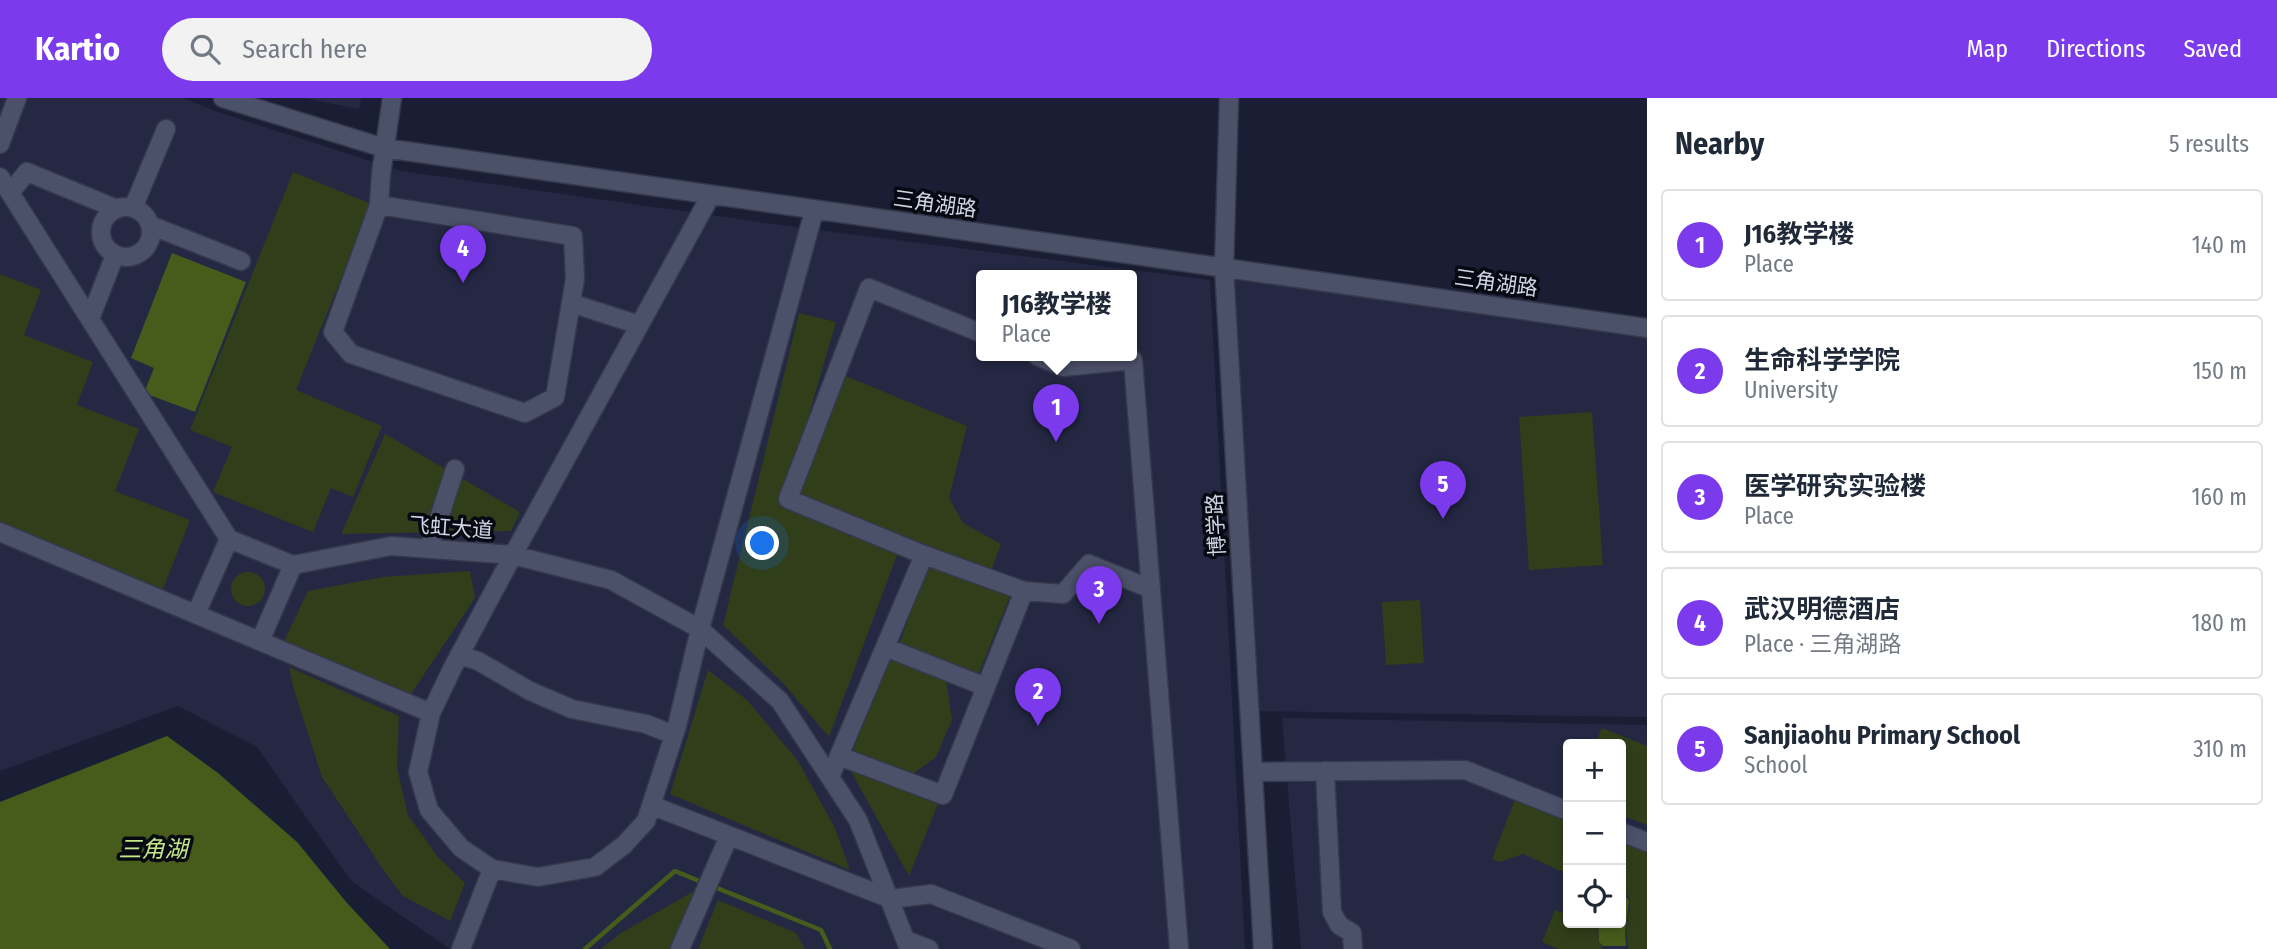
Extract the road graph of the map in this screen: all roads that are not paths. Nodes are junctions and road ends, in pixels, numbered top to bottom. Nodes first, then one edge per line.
1 (223, 98) edge
2 (392, 98) edge
3 (1229, 98) edge
4 (10, 107) edge
5 (166, 130) dead end
6 (0, 144) edge
7 (384, 148) junction
8 (0, 177) edge
9 (10, 193) junction
10 (711, 195) junction
11 (379, 205) junction
12 (125, 208) junction
13 (814, 211) junction
14 (150, 225) junction
15 (115, 255) junction
16 (241, 261) dead end
17 (1224, 267) junction
18 (571, 303) junction
19 (90, 319) junction
20 (639, 325) junction
21 (1647, 328) edge
22 (976, 331) edge
23 (1049, 361) edge
24 (1123, 361) edge
25 (1133, 361) edge
26 (455, 469) dead end
27 (0, 532) edge
28 (229, 539) junction
29 (429, 549) junction
30 (513, 555) junction
31 (924, 555) junction
32 (293, 565) junction
33 (1151, 589) junction
34 (1024, 591) junction
35 (196, 614) junction
36 (700, 629) junction
37 (260, 641) junction
38 (885, 647) junction
39 (459, 655) junction
40 (986, 687) junction
41 (431, 713) junction
42 (674, 735) junction
43 (839, 756) junction
44 (1325, 771) junction
45 (1253, 772) junction
46 (830, 777) junction
47 (651, 805) junction
48 (1563, 809) edge
49 (1626, 834) edge
50 (729, 836) junction
51 (1647, 842) edge
52 (492, 869) junction
53 (891, 900) junction
54 (908, 945) edge
55 (461, 949) edge
56 (680, 949) edge
57 (929, 949) edge
58 (1071, 949) edge
59 (1179, 949) edge
60 (1263, 949) edge
61 (1353, 949) edge

1 - 7 street, 三角湖路
2 - 7 street
3 - 17 street, 博学路
4 - 6 street
5 - 12 street
7 - 10 street, 三角湖路
7 - 11 street
8 - 9 street
9 - 12 street
9 - 19 street
10 - 13 street, 三角湖路
10 - 20 street
11 - 18 street
11 - 18 street
12 - 14 street
12 - 15 street
13 - 17 street, 三角湖路
13 - 36 street
14 - 15 street
14 - 16 street
15 - 19 street
17 - 21 street, 三角湖路
17 - 45 street, 博学路
18 - 20 street
19 - 28 street
20 - 30 street
22 - 31 street
23 - 24 street
25 - 33 street
26 - 29 street
27 - 35 street
28 - 32 street
28 - 35 street
29 - 30 street, 飞虹大道
29 - 32 street, 飞虹大道
30 - 36 street, 飞虹大道
30 - 39 street
31 - 34 street
31 - 38 street
32 - 37 street
33 - 34 street
33 - 59 street
34 - 40 street
35 - 37 street
36 - 42 street
36 - 46 street, 飞虹大道
37 - 41 street
38 - 40 street
38 - 43 street
39 - 41 street
39 - 42 street
40 - 43 street
41 - 52 street
42 - 47 street
43 - 46 street
44 - 45 street
44 - 48 street
44 - 61 street
45 - 60 street, 博学路
46 - 53 street, 飞虹大道
47 - 50 street
47 - 52 street
49 - 51 street
50 - 53 street
50 - 56 street
52 - 55 street
53 - 54 street, 飞虹大道
53 - 58 street
54 - 57 street

